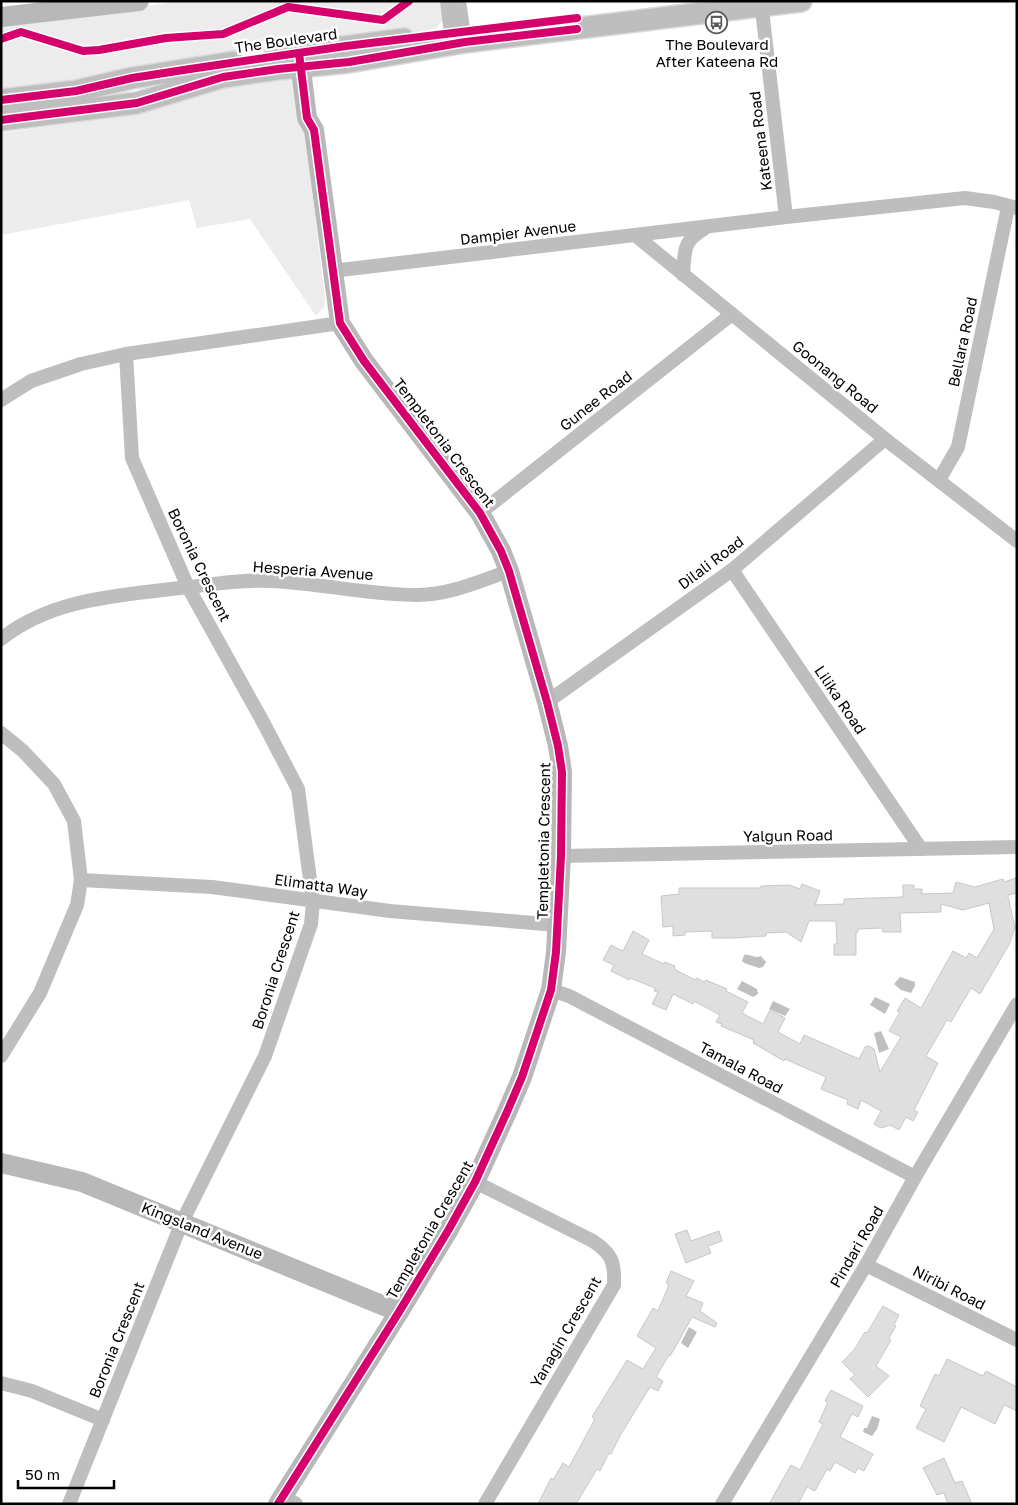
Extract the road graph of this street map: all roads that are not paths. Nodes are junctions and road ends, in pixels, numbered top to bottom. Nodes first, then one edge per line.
1 (139, 1) edge
2 (447, 1) edge
3 (459, 1) edge
4 (713, 1) edge
5 (801, 1) edge
6 (761, 4) edge
7 (41, 7) edge
8 (1, 17) edge
9 (458, 38) junction
10 (305, 59) junction
11 (1, 100) edge
12 (1, 120) edge
13 (1012, 208) edge
14 (786, 217) junction
15 (707, 227) junction
16 (635, 235) junction
17 (332, 272) junction
18 (683, 275) junction
19 (732, 314) junction
20 (340, 323) junction
21 (126, 354) junction
22 (1, 400) edge
23 (885, 439) junction
24 (939, 480) junction
25 (480, 513) junction
26 (1017, 541) edge
27 (732, 570) junction
28 (509, 571) junction
29 (188, 587) junction
30 (1, 639) edge
31 (547, 702) junction
32 (1, 733) edge
33 (1017, 847) edge
34 (922, 849) junction
35 (560, 856) junction
36 (81, 880) junction
37 (313, 902) junction
38 (557, 925) junction
39 (551, 990) junction
40 (1017, 1004) edge
41 (1, 1056) edge
42 (1, 1163) edge
43 (915, 1177) junction
44 (475, 1182) junction
45 (182, 1222) junction
46 (866, 1265) junction
47 (399, 1312) junction
48 (1017, 1340) edge
49 (1, 1383) edge
50 (103, 1420) junction
51 (285, 1501) edge
52 (69, 1504) edge
53 (485, 1504) edge
54 (722, 1504) edge

1 - 7 street
2 - 9 street
3 - 9 street
4 - 9 main road, The Boulevard
5 - 6 main road, The Boulevard
6 - 9 main road, The Boulevard
6 - 14 street, Kateena Road
7 - 8 street
9 - 10 main road, The Boulevard
10 - 11 main road, The Boulevard
10 - 12 main road, The Boulevard
10 - 17 street, Templetonia Crescent
13 - 14 street, Dampier Avenue
13 - 24 street, Bellara Road
14 - 15 street, Dampier Avenue
15 - 16 street, Dampier Avenue
15 - 18 street
16 - 17 street, Dampier Avenue
16 - 18 street, Goonang Road
17 - 20 street, Templetonia Crescent
18 - 19 street, Goonang Road
19 - 23 street, Goonang Road
19 - 25 street, Gunee Road
20 - 21 street
20 - 25 street, Templetonia Crescent
21 - 22 street
21 - 29 street, Boronia Crescent
23 - 24 street, Goonang Road
23 - 27 street, Dilali Road
24 - 26 street, Goonang Road
25 - 28 street, Templetonia Crescent
27 - 31 street, Dilali Road
27 - 34 street, Lilika Road
28 - 29 street, Hesperia Avenue
28 - 31 street, Templetonia Crescent
29 - 30 street, Hesperia Avenue
29 - 37 street, Boronia Crescent
31 - 35 street, Templetonia Crescent
32 - 36 street
33 - 34 street, Yalgun Road
34 - 35 street, Yalgun Road
35 - 38 street, Templetonia Crescent
36 - 37 street, Elimatta Way
36 - 41 street
37 - 38 street, Elimatta Way
37 - 45 street, Boronia Crescent
38 - 39 street, Templetonia Crescent
39 - 43 street, Tamala Road
39 - 44 street, Templetonia Crescent
40 - 43 street, Pindari Road
42 - 45 street, Kingsland Avenue
43 - 46 street, Pindari Road
44 - 47 street, Templetonia Crescent
44 - 53 street, Yanagin Crescent
45 - 47 street, Kingsland Avenue
45 - 50 street, Boronia Crescent
46 - 48 street, Niribi Road
46 - 54 street, Pindari Road
47 - 51 street, Templetonia Crescent
49 - 50 street
50 - 52 street, Boronia Crescent

